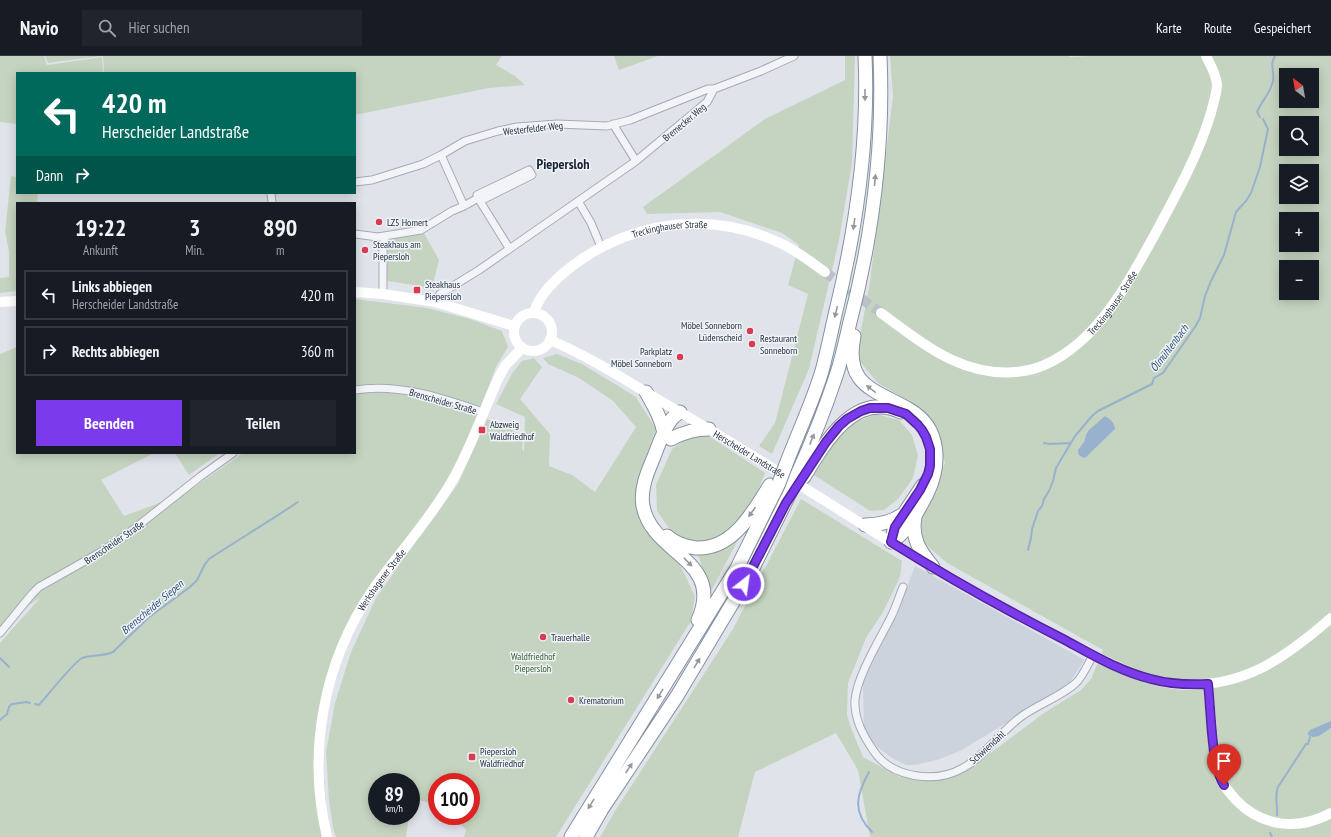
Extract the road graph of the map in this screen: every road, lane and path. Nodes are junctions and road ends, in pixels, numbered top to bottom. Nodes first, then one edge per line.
1 (794, 56) edge
2 (865, 56) edge
3 (880, 56) edge
4 (1206, 56) edge
5 (714, 89) junction
6 (613, 124) junction
7 (441, 155) junction
8 (636, 161) junction
9 (356, 182) edge
10 (479, 199) junction
11 (578, 201) junction
12 (464, 206) junction
13 (356, 234) edge
14 (385, 236) junction
15 (509, 248) junction
16 (601, 248) junction
17 (825, 272) tunnel mouth
18 (859, 288) junction
19 (356, 292) edge
20 (383, 294) junction
21 (16, 301) edge
22 (0, 302) edge
23 (435, 302) junction
24 (534, 312) junction
25 (881, 313) tunnel mouth
26 (514, 326) junction
27 (550, 340) junction
28 (522, 348) junction
29 (356, 390) edge
30 (646, 392) junction
31 (483, 412) junction
32 (680, 412) junction
33 (709, 429) junction
34 (667, 436) junction
35 (232, 454) edge
36 (800, 477) junction
37 (776, 481) junction
38 (909, 516) junction
39 (864, 525) junction
40 (891, 542) junction
41 (933, 567) junction
42 (903, 586) dead end
43 (1331, 618) edge
44 (0, 633) edge
45 (1093, 655) junction
46 (680, 660) junction
47 (1208, 684) junction
48 (1331, 813) edge
49 (327, 837) edge
50 (571, 837) edge
51 (586, 837) edge

1 - 5 street
2 -> 37 highway
18 -> 3 highway
4 - 25 main road, Treckinghauser Straße
5 - 6 street, Westerfelder Weg
5 - 8 street, Bremecker Weg
6 - 7 street, Westerfelder Weg
6 - 8 street
7 - 9 street, Westerfelder Weg
7 - 12 street
8 - 11 street, Bremecker Weg
10 - 10 street
10 - 12 street
10 - 15 street
11 - 15 street, Bremecker Weg
11 - 16 street
12 - 14 street
13 - 14 street
14 - 20 street
15 - 23 street, Bremecker Weg
16 - 17 main road, Treckinghauser Straße
16 - 24 main road, Treckinghauser Straße
36 -> 18 highway
38 -> 18 highway
19 - 20 main road
20 - 23 main road
21 - 22 main road
23 - 26 main road
24 - 26 main road
24 - 27 main road
26 - 28 main road
27 - 28 main road
27 - 30 main road, Herscheider Landstraße
28 - 31 main road, Werkshagener Straße
29 - 31 street, Brenscheider Straße
30 - 32 main road, Herscheider Landstraße
30 - 34 highway
31 - 49 main road, Werkshagener Straße
32 - 33 main road, Herscheider Landstraße
32 - 34 highway
33 - 34 highway
33 - 39 main road, Herscheider Landstraße
37 -> 34 highway
34 -> 46 highway
35 - 44 street, Brenscheider Straße
36 - 38 highway
51 -> 36 highway, bridge
37 - 46 highway
38 - 39 highway
38 - 40 highway
38 - 41 highway
39 - 40 main road, Herscheider Landstraße
40 - 41 main road, Herscheider Landstraße
41 - 45 main road, Herscheider Landstraße
42 - 45 street, Schwiendahl
43 - 47 main road, Herscheider Landstraße
45 - 47 main road, Herscheider Landstraße
46 -> 50 highway
47 - 48 main road

